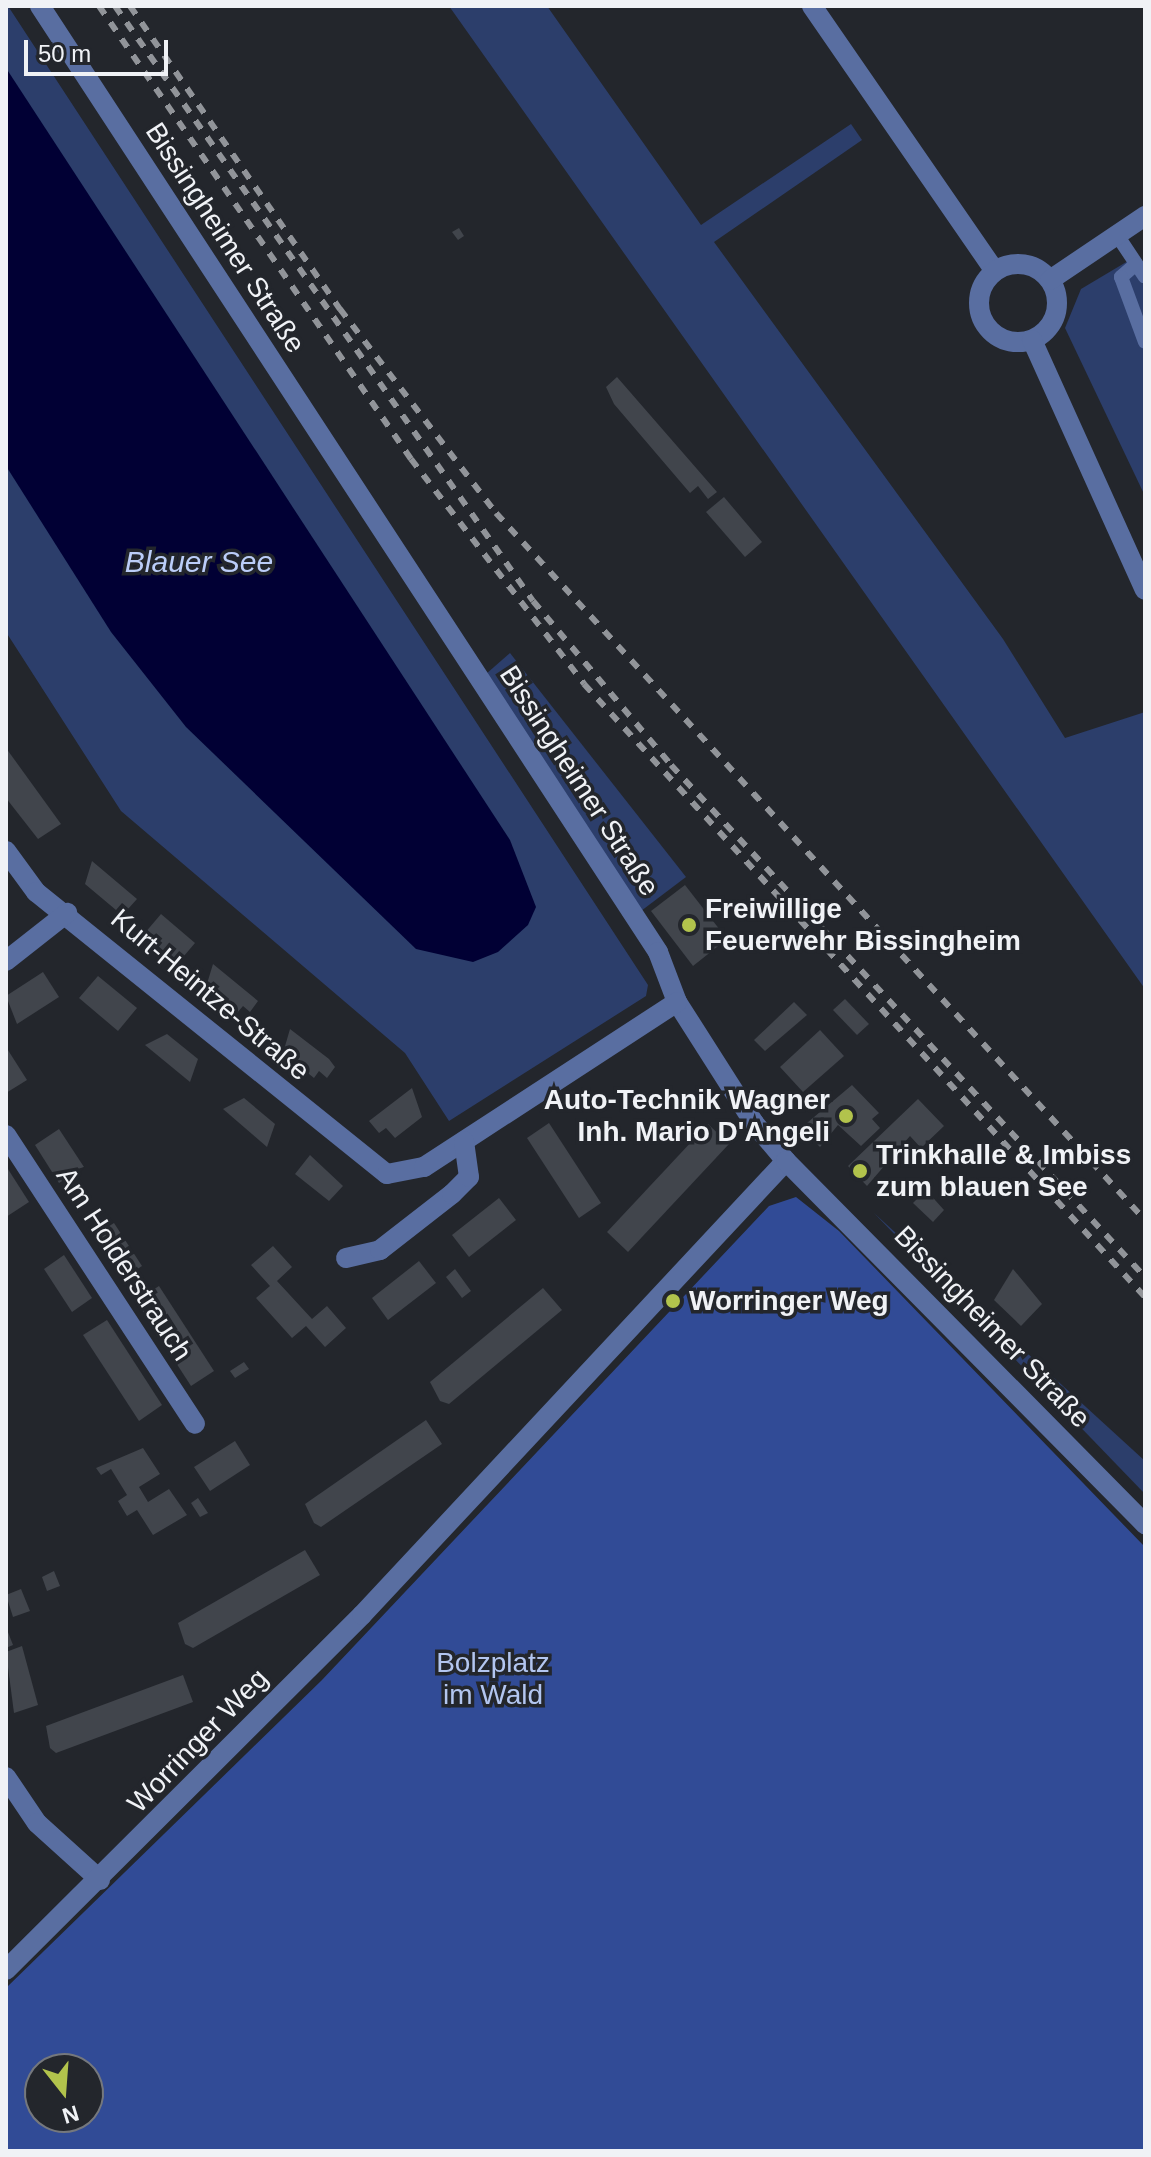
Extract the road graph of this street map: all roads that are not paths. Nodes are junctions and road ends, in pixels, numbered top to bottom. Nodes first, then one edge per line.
1 (40, 6) edge
2 (812, 6) edge
3 (1145, 216) edge
4 (1117, 235) junction
5 (1136, 264) junction
6 (995, 271) junction
7 (1145, 277) edge
8 (1050, 280) junction
9 (1032, 340) junction
10 (1145, 342) edge
11 (1145, 590) edge
12 (6, 851) edge
13 (67, 913) junction
14 (6, 961) edge
15 (677, 1002) junction
16 (6, 1135) edge
17 (464, 1141) junction
18 (786, 1161) junction
19 (346, 1258) dead end
20 (195, 1424) dead end
21 (1145, 1524) edge
22 (6, 1777) edge
23 (100, 1880) junction
24 (6, 1970) edge

1 - 15 street, Bissingheimer Straße
2 - 6 street
3 - 4 street
4 - 5 street
4 - 8 street
5 - 7 street
5 - 10 street
6 - 8 street
6 - 9 street
8 - 9 street
9 - 11 street
12 - 13 street, Kurt-Heintze-Straße
13 - 14 street
13 - 17 street, Kurt-Heintze-Straße
15 - 17 street
15 - 18 street, Bissingheimer Straße
16 - 20 street, Am Holderstrauch
17 - 19 street
18 - 21 street, Bissingheimer Straße
18 - 23 street, Worringer Weg
22 - 23 street
23 - 24 street, Worringer Weg

